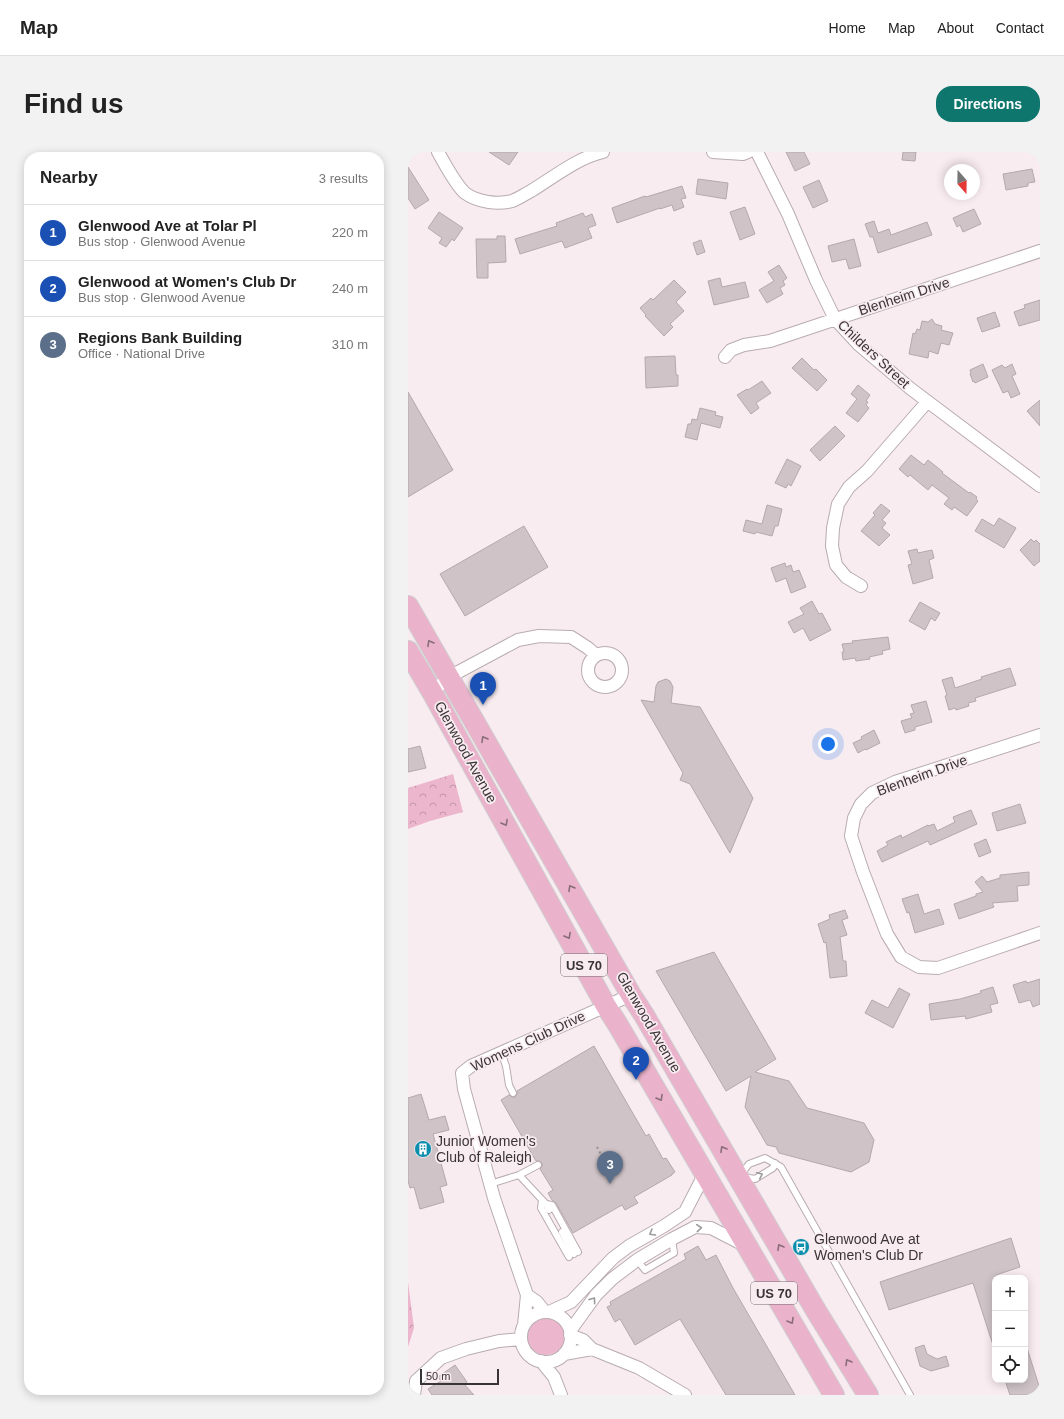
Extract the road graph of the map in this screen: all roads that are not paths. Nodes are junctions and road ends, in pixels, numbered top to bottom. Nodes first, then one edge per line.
1 (438, 152) edge
2 (603, 152) edge
3 (713, 152) edge
4 (748, 152) edge
5 (757, 152) edge
6 (1040, 251) edge
7 (835, 319) junction
8 (725, 357) dead end
9 (927, 402) junction
10 (1040, 486) edge
11 (861, 586) dead end
12 (408, 606) edge
13 (408, 651) edge
14 (596, 655) dead end
15 (449, 677) junction
16 (432, 692) junction
17 (1040, 735) edge
18 (1040, 933) edge
19 (631, 995) junction
20 (606, 1006) junction
21 (501, 1052) junction
22 (513, 1093) dead end
23 (774, 1163) junction
24 (538, 1165) dead end
25 (519, 1175) junction
26 (740, 1177) junction
27 (710, 1183) junction
28 (490, 1184) junction
29 (546, 1205) junction
30 (562, 1232) dead end
31 (747, 1246) junction
32 (574, 1254) junction
33 (527, 1295) junction
34 (547, 1312) junction
35 (524, 1325) junction
36 (570, 1333) junction
37 (521, 1339) junction
38 (592, 1349) junction
39 (561, 1356) junction
40 (541, 1361) junction
41 (554, 1377) junction
42 (414, 1395) edge
43 (561, 1395) edge
44 (685, 1395) edge
45 (834, 1395) edge
46 (868, 1395) edge
47 (910, 1395) edge

1 - 2 street
3 - 4 street
5 - 7 street, Childers Street
6 - 7 street, Blenheim Drive
7 - 8 street, Blenheim Drive
7 - 9 street, Childers Street
9 - 10 street, Childers Street
9 - 11 street
15 -> 12 main road, Glenwood Avenue / US 70
13 - 16 main road, Glenwood Avenue / US 70
14 - 15 street
15 - 16 street
19 -> 15 main road, Glenwood Avenue / US 70
16 -> 20 main road, Glenwood Avenue / US 70
17 - 18 street, Blenheim Drive
19 - 20 street, Womens Club Drive
26 -> 19 main road, Glenwood Avenue / US 70
20 - 21 street, Womens Club Drive
20 -> 27 main road, Glenwood Avenue / US 70
21 - 22 lane
21 - 28 street, Womens Club Drive
26 -> 23 lane
23 - 26 lane
23 - 47 lane
24 - 25 lane
25 - 28 lane
25 - 29 lane
26 - 27 main road
46 -> 26 main road, Glenwood Avenue / US 70
27 - 31 main road, Glenwood Avenue / US 70
27 -> 34 street
28 - 33 street, Womens Club Drive
29 - 32 lane
29 - 32 lane
30 - 32 lane
36 -> 31 street
31 -> 45 main road, Glenwood Avenue / US 70
33 - 34 street
33 - 35 street, Womens Club Drive
34 - 35 street
34 - 36 street
35 - 37 street
36 - 38 street
36 - 39 street
37 - 40 street
37 - 42 street
38 - 39 street
38 - 44 street
39 - 40 street
39 - 41 street
40 - 41 street
41 - 43 street

